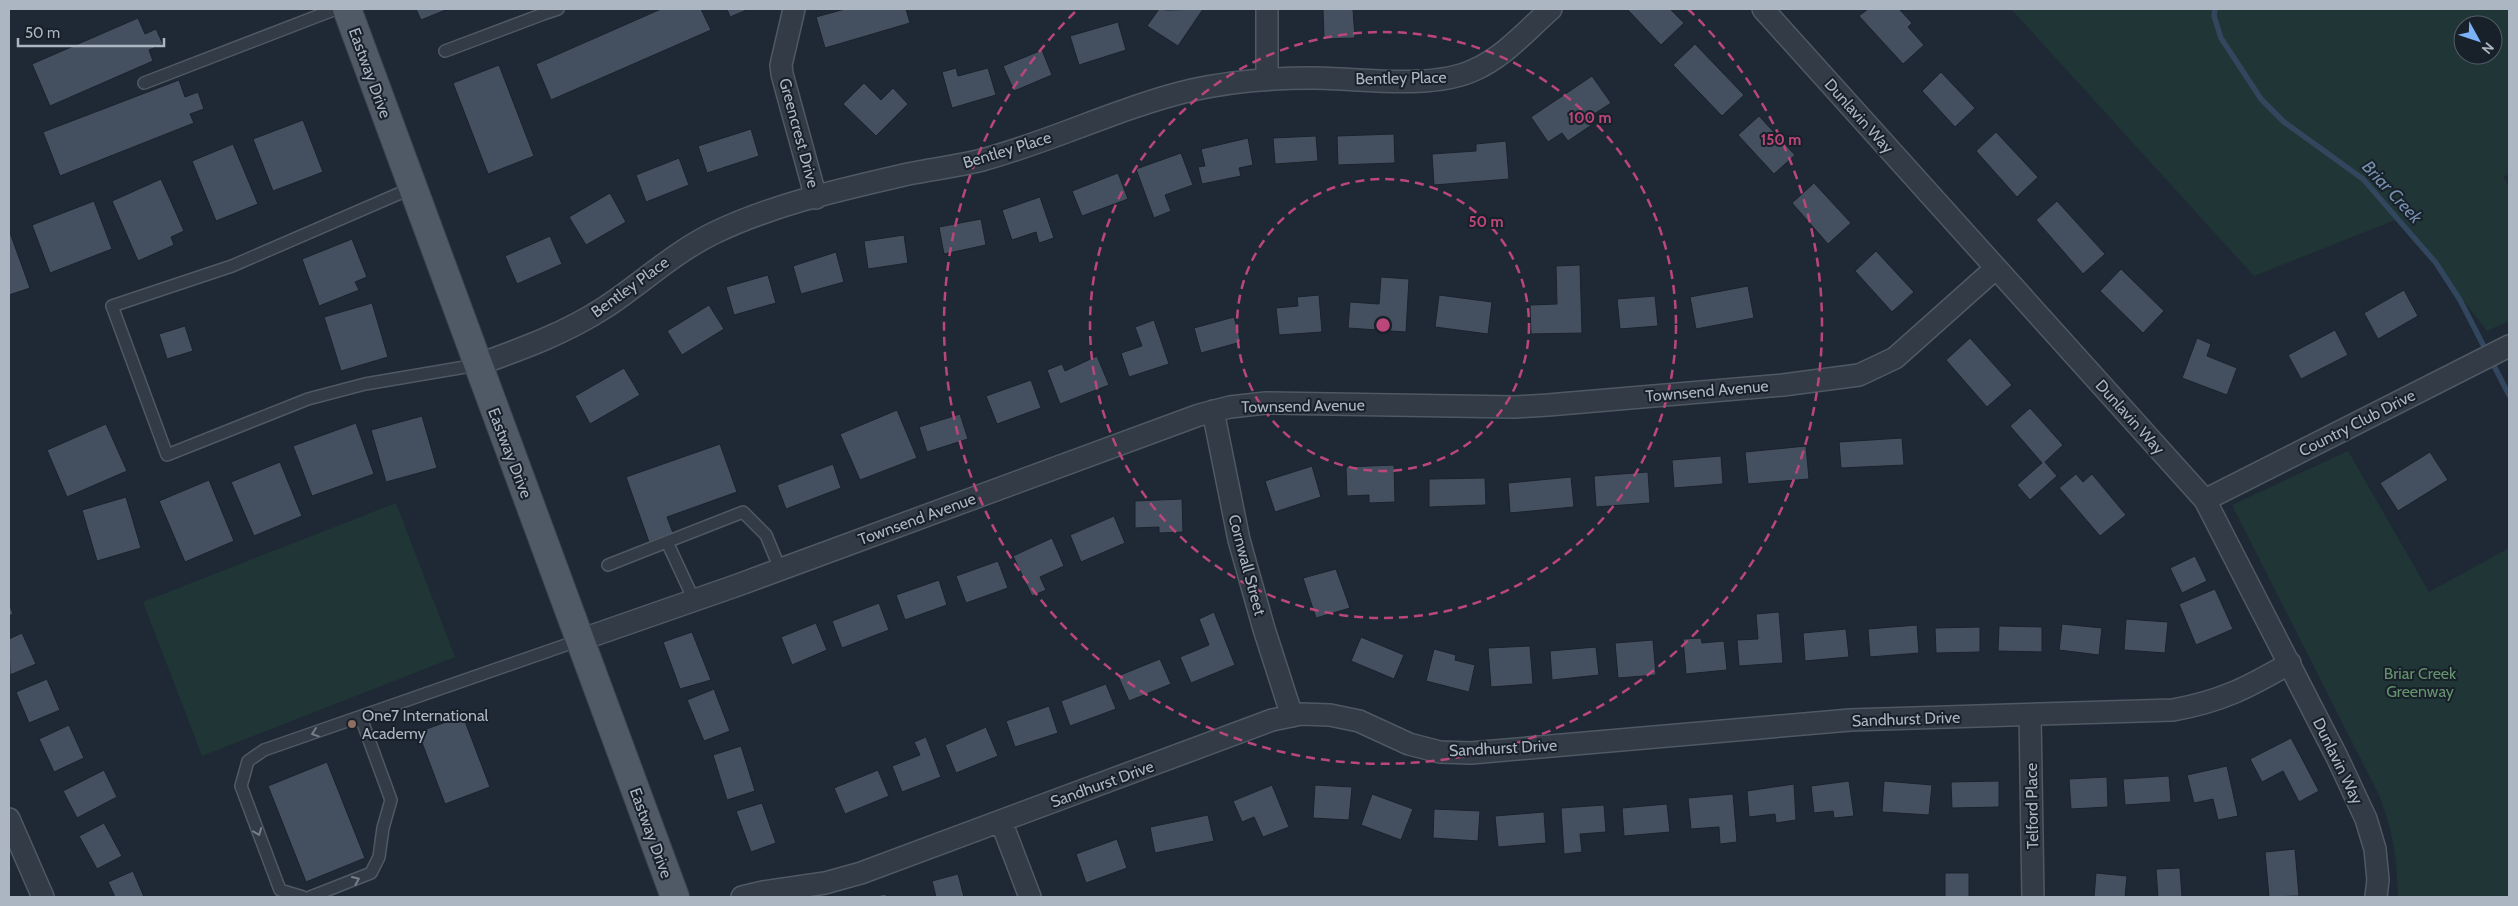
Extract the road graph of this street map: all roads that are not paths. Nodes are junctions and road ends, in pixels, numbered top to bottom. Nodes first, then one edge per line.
1 (336, 9) edge
2 (347, 9) edge
3 (558, 9) edge
4 (794, 9) edge
5 (1267, 9) edge
6 (1551, 9) edge
7 (1763, 9) edge
8 (545, 11) edge
9 (445, 51) dead end
10 (1267, 79) junction
11 (144, 83) dead end
12 (412, 188) junction
13 (816, 198) junction
14 (1996, 268) junction
15 (2509, 346) edge
16 (477, 365) junction
17 (1213, 411) junction
18 (2205, 500) junction
19 (667, 542) junction
20 (608, 565) dead end
21 (780, 569) junction
22 (694, 600) junction
23 (580, 640) junction
24 (2290, 664) junction
25 (2030, 715) junction
26 (1292, 716) junction
27 (361, 718) junction
28 (9, 819) edge
29 (1001, 822) junction
30 (43, 897) edge
31 (303, 897) edge
32 (310, 897) edge
33 (675, 897) edge
34 (742, 897) edge
35 (1030, 897) edge
36 (2033, 897) edge
37 (2376, 897) edge

1 - 11 lane
2 - 12 main road, Eastway Drive
3 - 8 lane
4 - 13 street, Greencrest Drive
5 - 10 street
6 - 10 street, Bentley Place
7 - 14 street, Dunlavin Way
8 - 9 lane
10 - 13 street, Bentley Place
12 - 16 main road, Eastway Drive
12 - 16 lane
13 - 16 street, Bentley Place
14 - 17 street, Townsend Avenue
14 - 18 street, Dunlavin Way
15 - 18 street, Country Club Drive
16 - 23 main road, Eastway Drive
17 - 21 street, Townsend Avenue
17 - 26 street, Cornwall Street
18 - 24 street, Dunlavin Way
19 - 20 lane
19 - 21 lane
19 - 22 lane
21 - 22 street, Townsend Avenue
22 - 23 street, Townsend Avenue
23 - 27 lane
23 - 33 main road, Eastway Drive
24 - 25 street, Sandhurst Drive
24 - 37 street, Dunlavin Way
25 - 26 street, Sandhurst Drive
25 - 36 street, Telford Place
26 - 29 street, Sandhurst Drive
27 -> 31 lane
32 -> 27 lane
28 - 30 street
29 - 34 street, Sandhurst Drive
29 - 35 street

